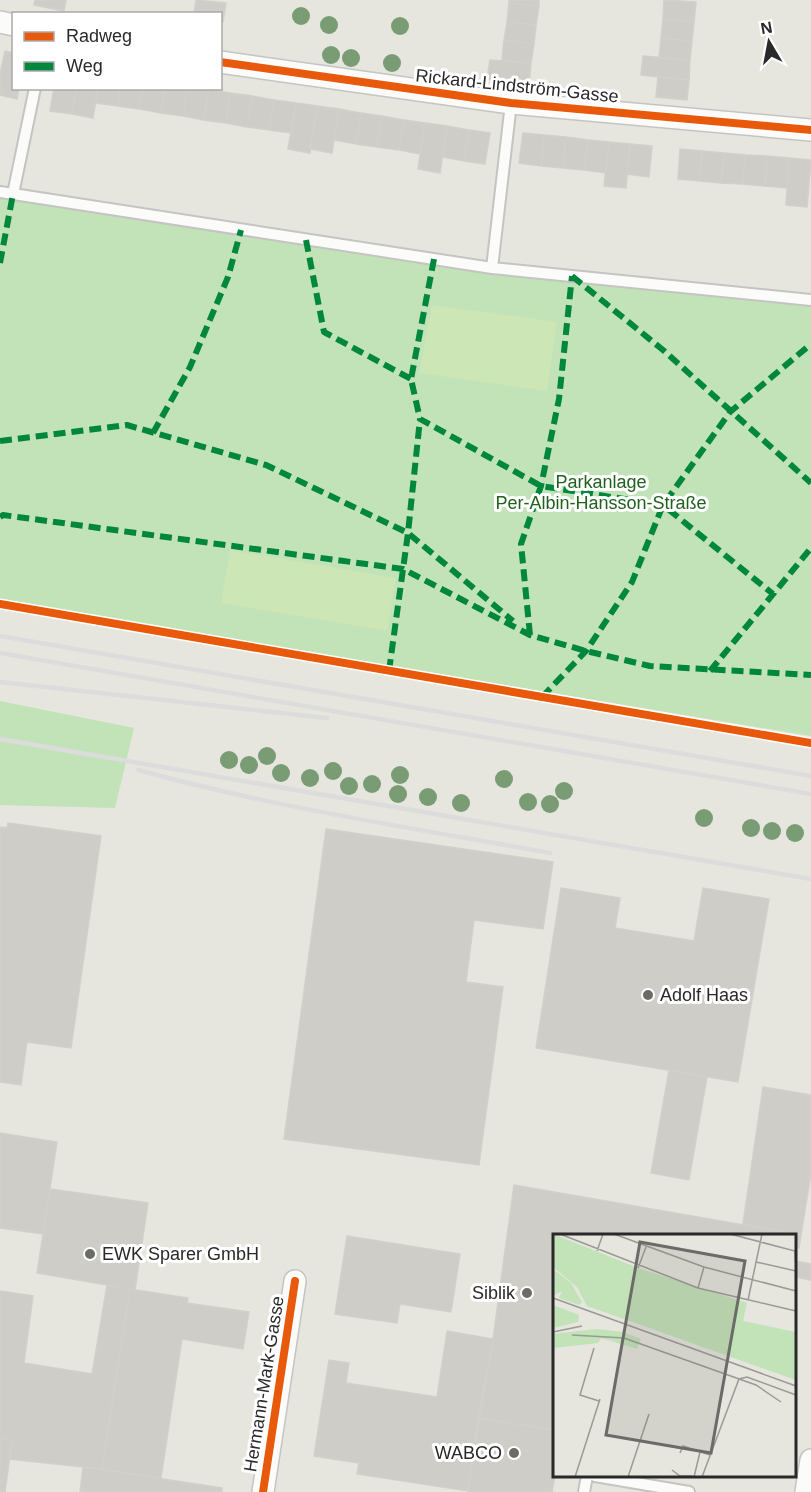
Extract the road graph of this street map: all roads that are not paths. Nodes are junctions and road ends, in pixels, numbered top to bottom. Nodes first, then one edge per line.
1 (222, 62) edge
2 (35, 90) edge
3 (511, 103) junction
4 (811, 130) edge
5 (0, 192) edge
6 (13, 195) junction
7 (492, 268) junction
8 (811, 300) edge
9 (295, 1281) dead end
10 (811, 1460) edge
11 (586, 1477) edge
12 (601, 1477) edge
13 (263, 1492) edge
14 (584, 1492) edge
15 (689, 1492) edge
16 (806, 1492) edge

1 - 3 street, Rickard-Lindström-Gasse
2 - 6 lane
3 - 4 street, Rickard-Lindström-Gasse
3 - 7 lane
5 - 6 lane
6 - 7 lane
7 - 8 lane
9 - 13 street, Hermann-Mark-Gasse
10 - 16 street
11 - 14 lane
12 - 15 lane

